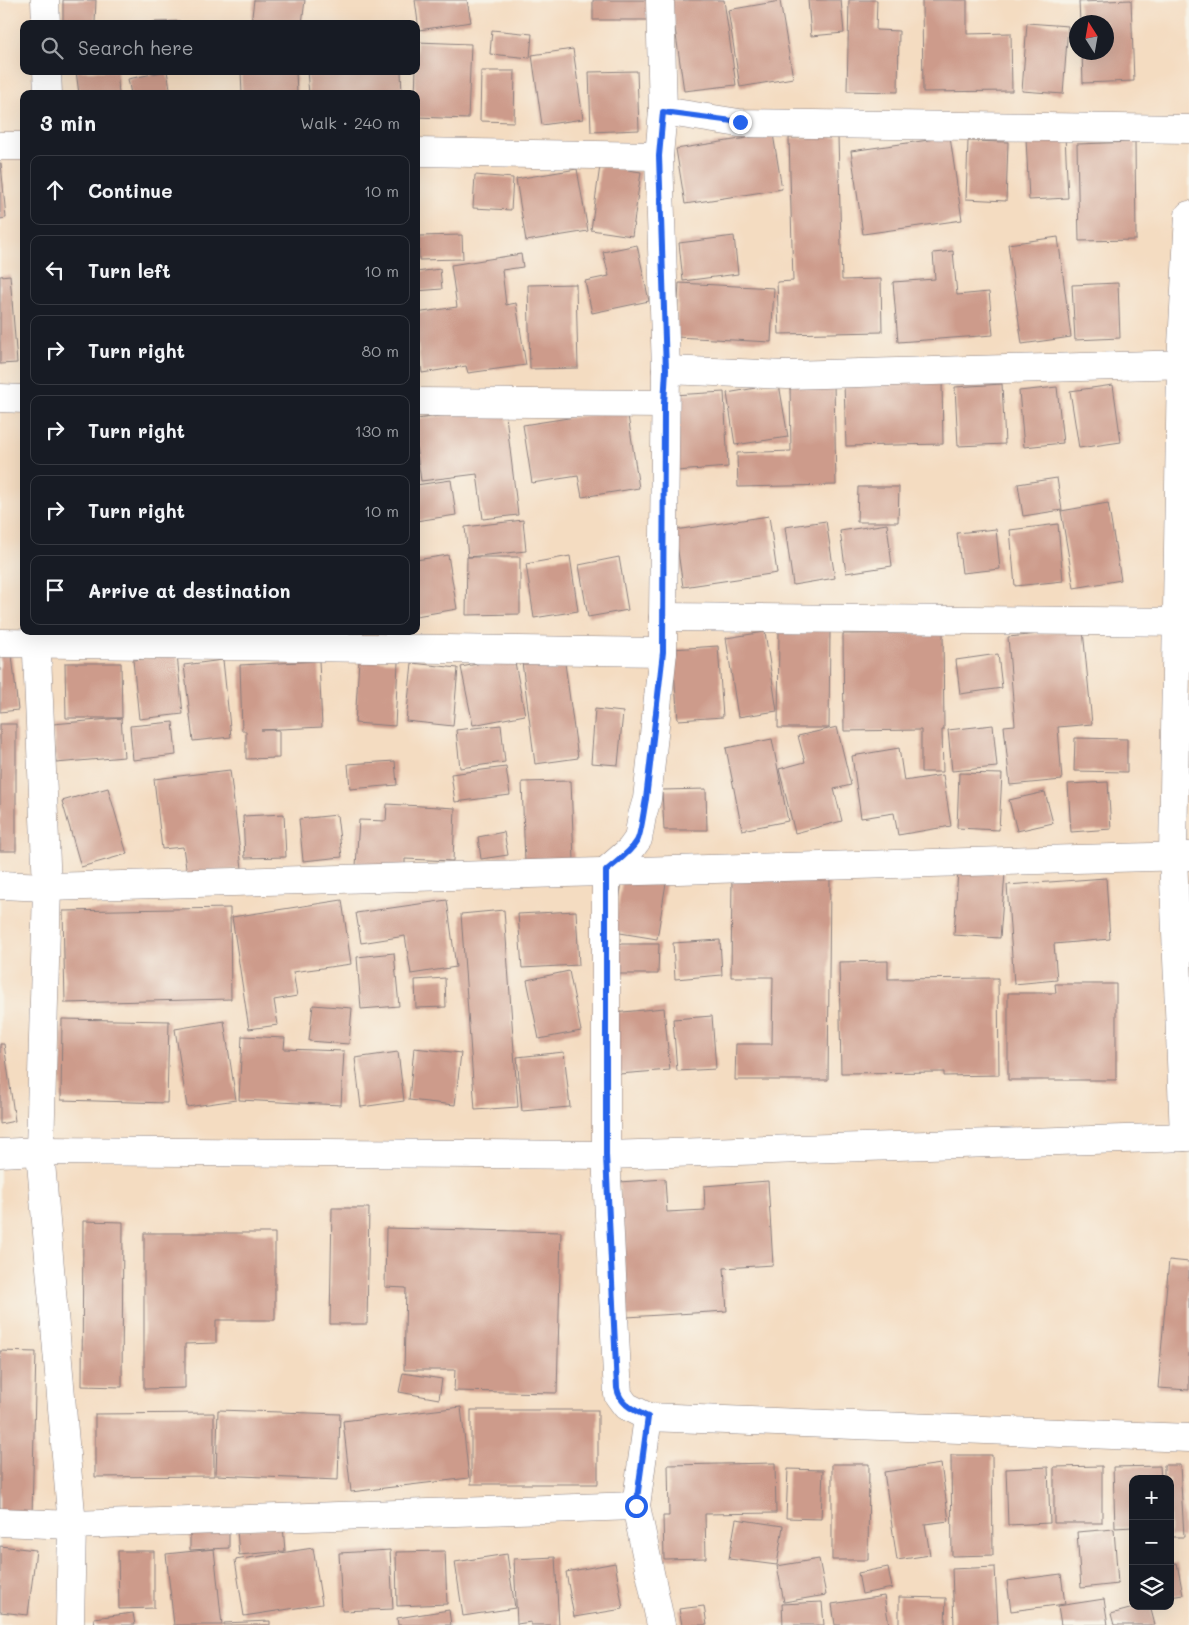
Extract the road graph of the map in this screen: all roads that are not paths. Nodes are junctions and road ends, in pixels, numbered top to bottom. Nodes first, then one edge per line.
1 (45, 0) edge
2 (660, 0) edge
3 (46, 20) edge
4 (47, 75) edge
5 (48, 90) edge
6 (663, 112) junction
7 (1189, 128) edge
8 (0, 146) edge
9 (20, 146) edge
10 (420, 152) edge
11 (659, 156) junction
12 (1189, 215) edge
13 (1185, 364) edge
14 (666, 370) junction
15 (0, 398) edge
16 (20, 399) edge
17 (420, 402) edge
18 (664, 404) junction
19 (663, 616) junction
20 (1184, 622) edge
21 (36, 637) edge
22 (0, 643) edge
23 (663, 652) junction
24 (1181, 856) edge
25 (606, 871) junction
26 (0, 885) edge
27 (47, 886) junction
28 (1186, 1137) edge
29 (40, 1151) junction
30 (0, 1154) edge
31 (606, 1155) junction
32 (648, 1417) junction
33 (1189, 1438) edge
34 (636, 1506) junction
35 (0, 1522) edge
36 (72, 1525) junction
37 (70, 1625) edge
38 (661, 1625) edge

1 - 3 street
2 - 6 street
4 - 5 street
6 - 7 street
6 - 11 street
8 - 9 street
10 - 11 street
11 - 14 street
12 - 13 street
13 - 14 street
13 - 20 street
14 - 18 street
15 - 16 street
17 - 18 street
18 - 19 street
19 - 20 street
19 - 23 street
20 - 24 street
21 - 22 street
21 - 23 street
21 - 27 street
23 - 25 street
24 - 25 street
24 - 28 street
25 - 27 street
25 - 31 street
26 - 27 street
27 - 29 street
28 - 31 street
29 - 30 street
29 - 31 street
29 - 36 street
31 - 32 street
32 - 33 street
32 - 34 street
34 - 36 street
34 - 38 street
35 - 36 street
36 - 37 street

